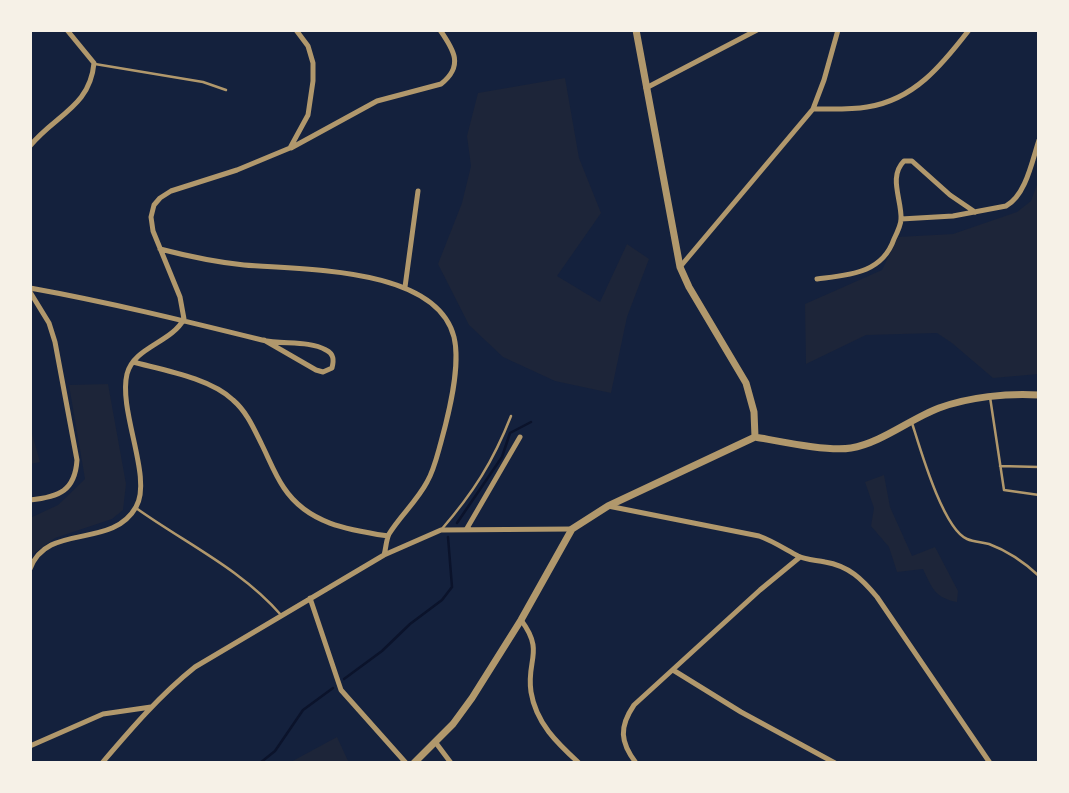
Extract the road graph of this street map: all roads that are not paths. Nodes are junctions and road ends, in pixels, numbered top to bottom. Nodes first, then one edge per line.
1 (68, 30) edge
2 (296, 30) edge
3 (440, 30) edge
4 (636, 30) edge
5 (757, 30) edge
6 (838, 30) edge
7 (969, 30) edge
8 (94, 64) junction
9 (646, 88) junction
10 (226, 90) dead end
11 (813, 109) junction
12 (1039, 140) edge
13 (30, 146) edge
14 (290, 148) junction
15 (418, 191) dead end
16 (975, 212) junction
17 (901, 219) junction
18 (160, 249) junction
19 (680, 267) junction
20 (817, 279) dead end
21 (405, 287) junction
22 (30, 290) edge
23 (184, 319) junction
24 (264, 340) junction
25 (133, 362) junction
26 (1039, 396) edge
27 (990, 397) junction
28 (511, 416) dead end
29 (912, 422) junction
30 (520, 437) dead end
31 (755, 437) junction
32 (1000, 466) junction
33 (1039, 467) edge
34 (1039, 495) edge
35 (30, 500) edge
36 (608, 506) junction
37 (136, 508) junction
38 (572, 529) junction
39 (441, 530) junction
40 (466, 530) junction
41 (388, 536) junction
42 (384, 555) junction
43 (800, 557) junction
44 (30, 569) edge
45 (1039, 576) edge
46 (310, 598) junction
47 (281, 615) junction
48 (521, 620) junction
49 (673, 670) junction
50 (151, 707) junction
51 (436, 743) junction
52 (30, 746) edge
53 (102, 763) edge
54 (406, 763) edge
55 (414, 763) edge
56 (451, 763) edge
57 (579, 763) edge
58 (636, 763) edge
59 (835, 763) edge
60 (990, 763) edge

1 - 8 street
2 - 14 street
3 - 14 street
4 - 9 street
5 - 9 street
6 - 11 street
7 - 11 street
8 - 10 lane
8 - 13 street
9 - 19 street
11 - 19 street
12 - 16 street
14 - 18 street
15 - 21 street
16 - 17 street
16 - 17 street
17 - 20 street
18 - 21 street
18 - 23 street
19 - 31 street
21 - 41 street
22 - 23 street
22 - 35 street
23 - 24 street
23 - 25 street
24 - 24 street
25 - 37 street
25 - 41 street
26 - 27 street
27 - 29 street
27 - 32 lane
28 - 39 lane
29 - 31 street
29 - 45 lane
30 - 40 street
31 - 36 street
32 - 33 lane
32 - 34 lane
36 - 38 street
36 - 43 street
37 - 44 street
37 - 47 lane
38 - 40 street
38 - 48 street
39 - 40 street
39 - 42 street
41 - 42 street
42 - 46 street
43 - 49 street
43 - 60 street
46 - 47 street
46 - 54 street
47 - 50 street
48 - 51 street
48 - 57 street
49 - 58 street
49 - 59 street
50 - 52 street
50 - 53 street
51 - 55 street
51 - 56 street

